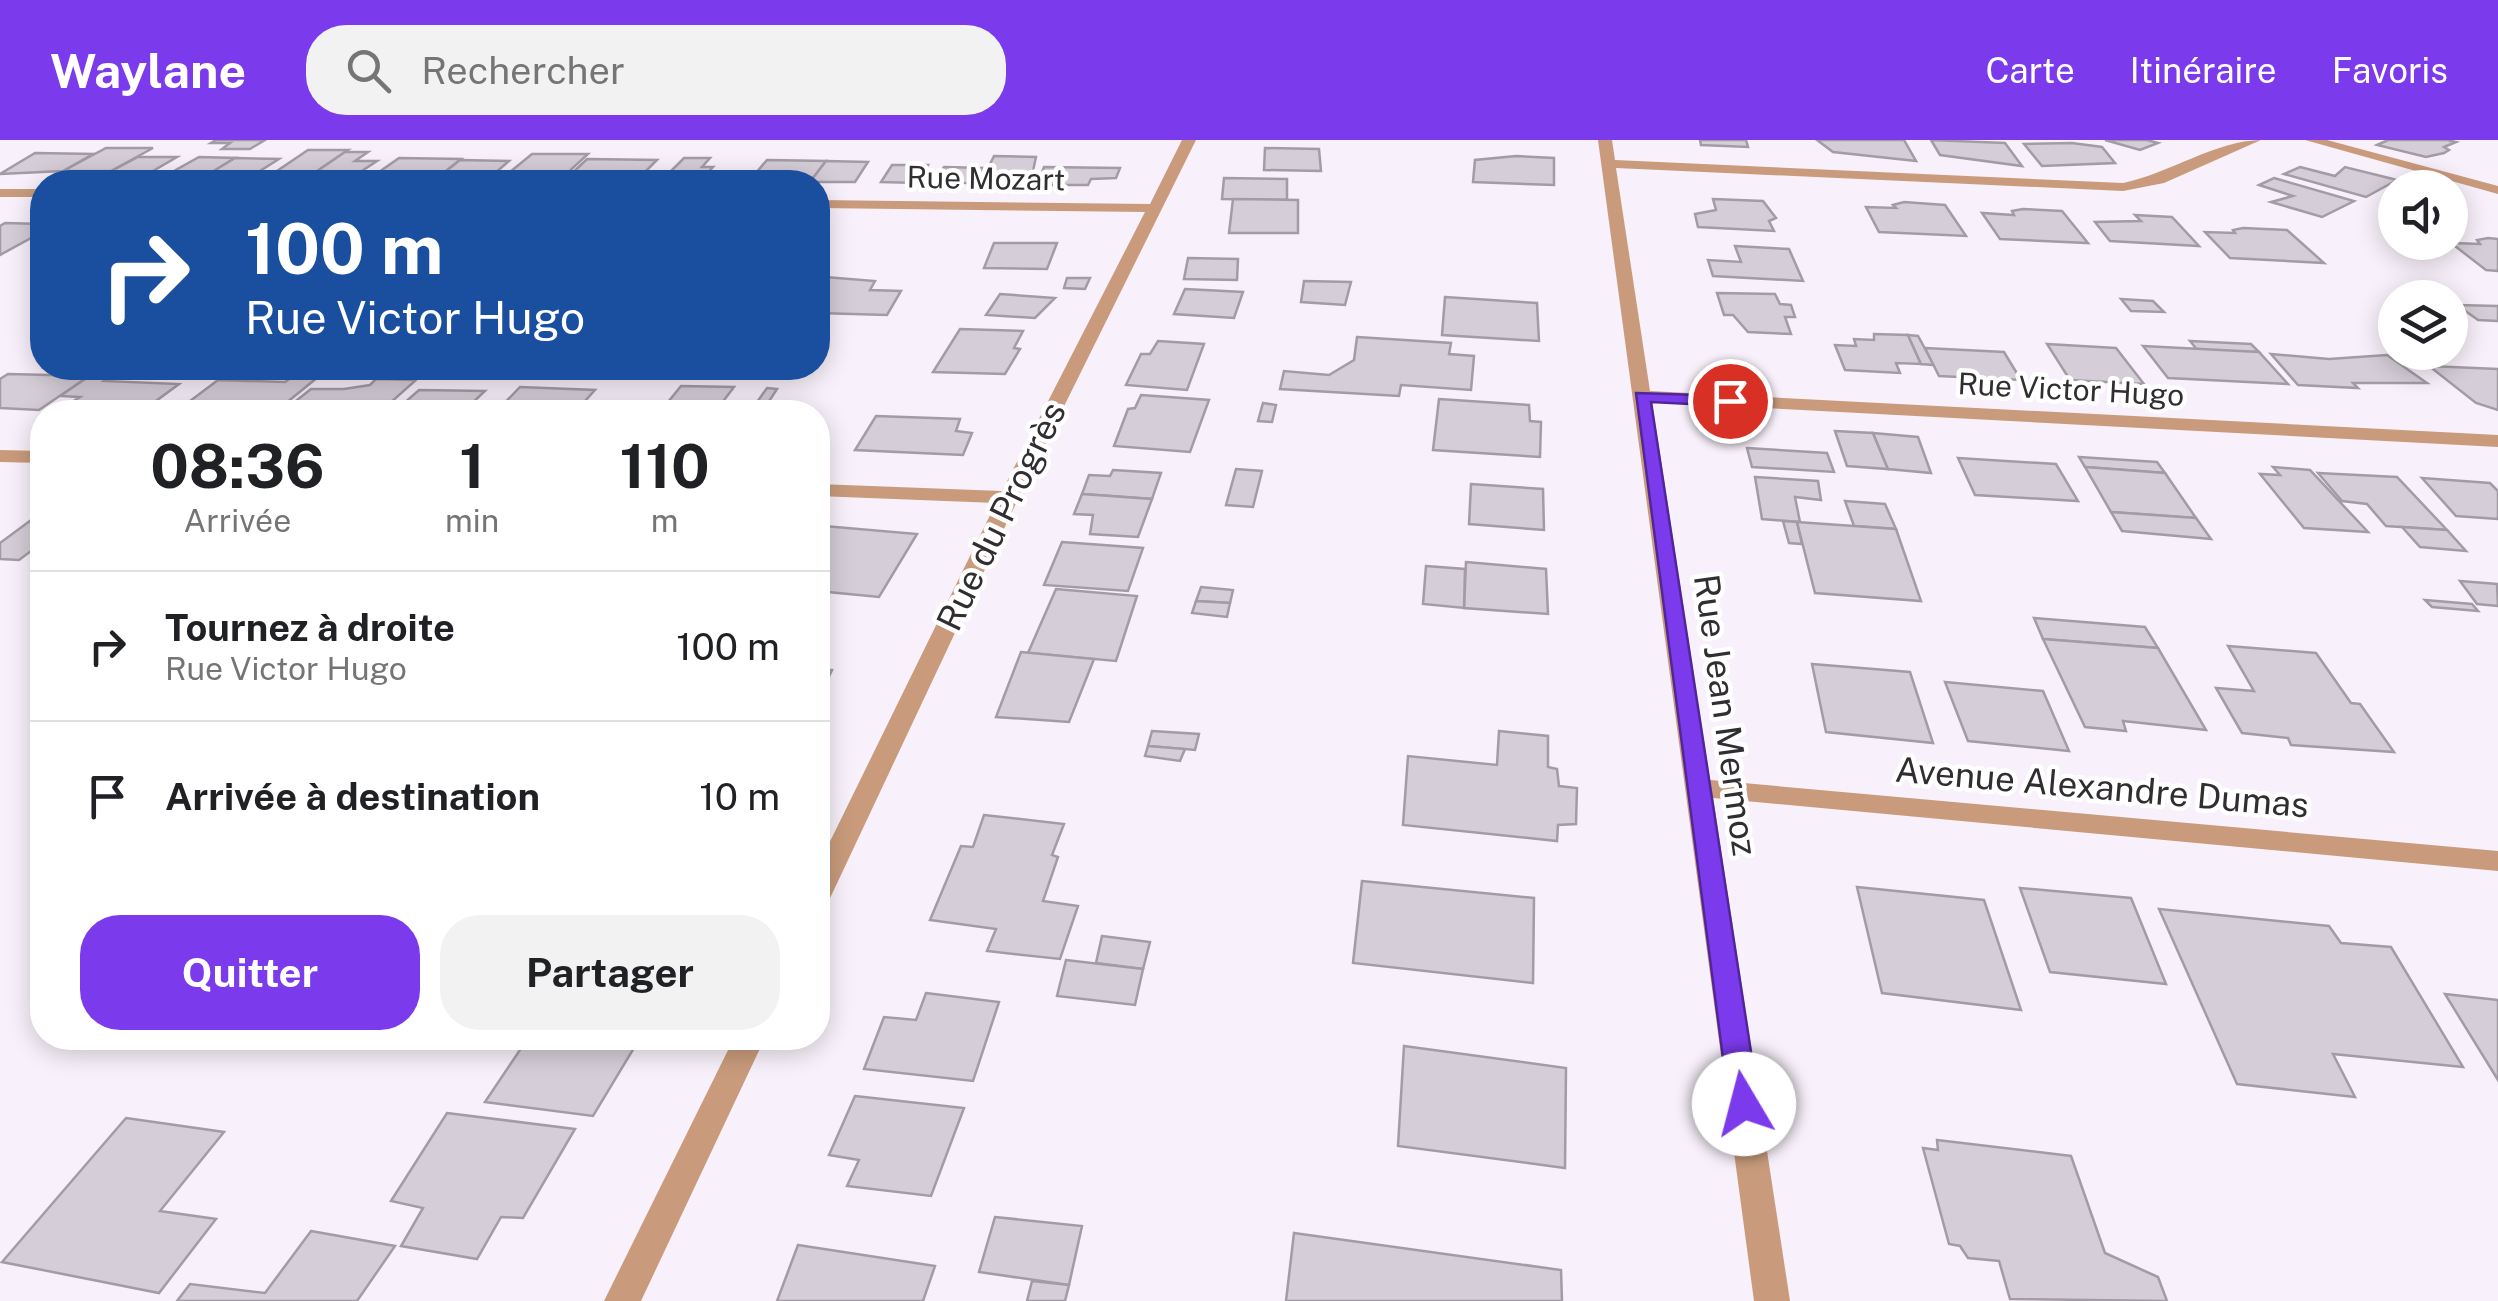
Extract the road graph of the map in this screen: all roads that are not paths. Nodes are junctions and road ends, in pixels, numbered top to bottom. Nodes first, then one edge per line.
1 (1190, 140) edge
2 (1604, 140) edge
3 (2312, 140) edge
4 (2249, 141) edge
5 (1608, 164) junction
6 (2498, 190) edge
7 (0, 193) edge
8 (30, 193) edge
9 (830, 204) edge
10 (1154, 208) junction
11 (1642, 396) junction
12 (2498, 440) edge
13 (0, 456) edge
14 (30, 457) edge
15 (830, 490) edge
16 (1009, 497) junction
17 (1699, 788) junction
18 (2498, 861) edge
19 (830, 869) edge
20 (742, 1050) edge
21 (622, 1301) edge
22 (1772, 1301) edge

1 - 10 street, Rue du Progrès
2 - 5 street, Rue Jean Mermoz
3 - 6 street
4 - 5 street
5 - 11 street, Rue Jean Mermoz
7 - 8 street
9 - 10 street, Rue Mozart
10 - 16 street, Rue du Progrès
11 - 12 street, Rue Victor Hugo
11 - 17 street, Rue Jean Mermoz
13 - 14 street
15 - 16 street
16 - 19 street, Rue du Progrès
17 - 18 street, Avenue Alexandre Dumas
17 - 22 street, Rue Jean Mermoz
20 - 21 street

